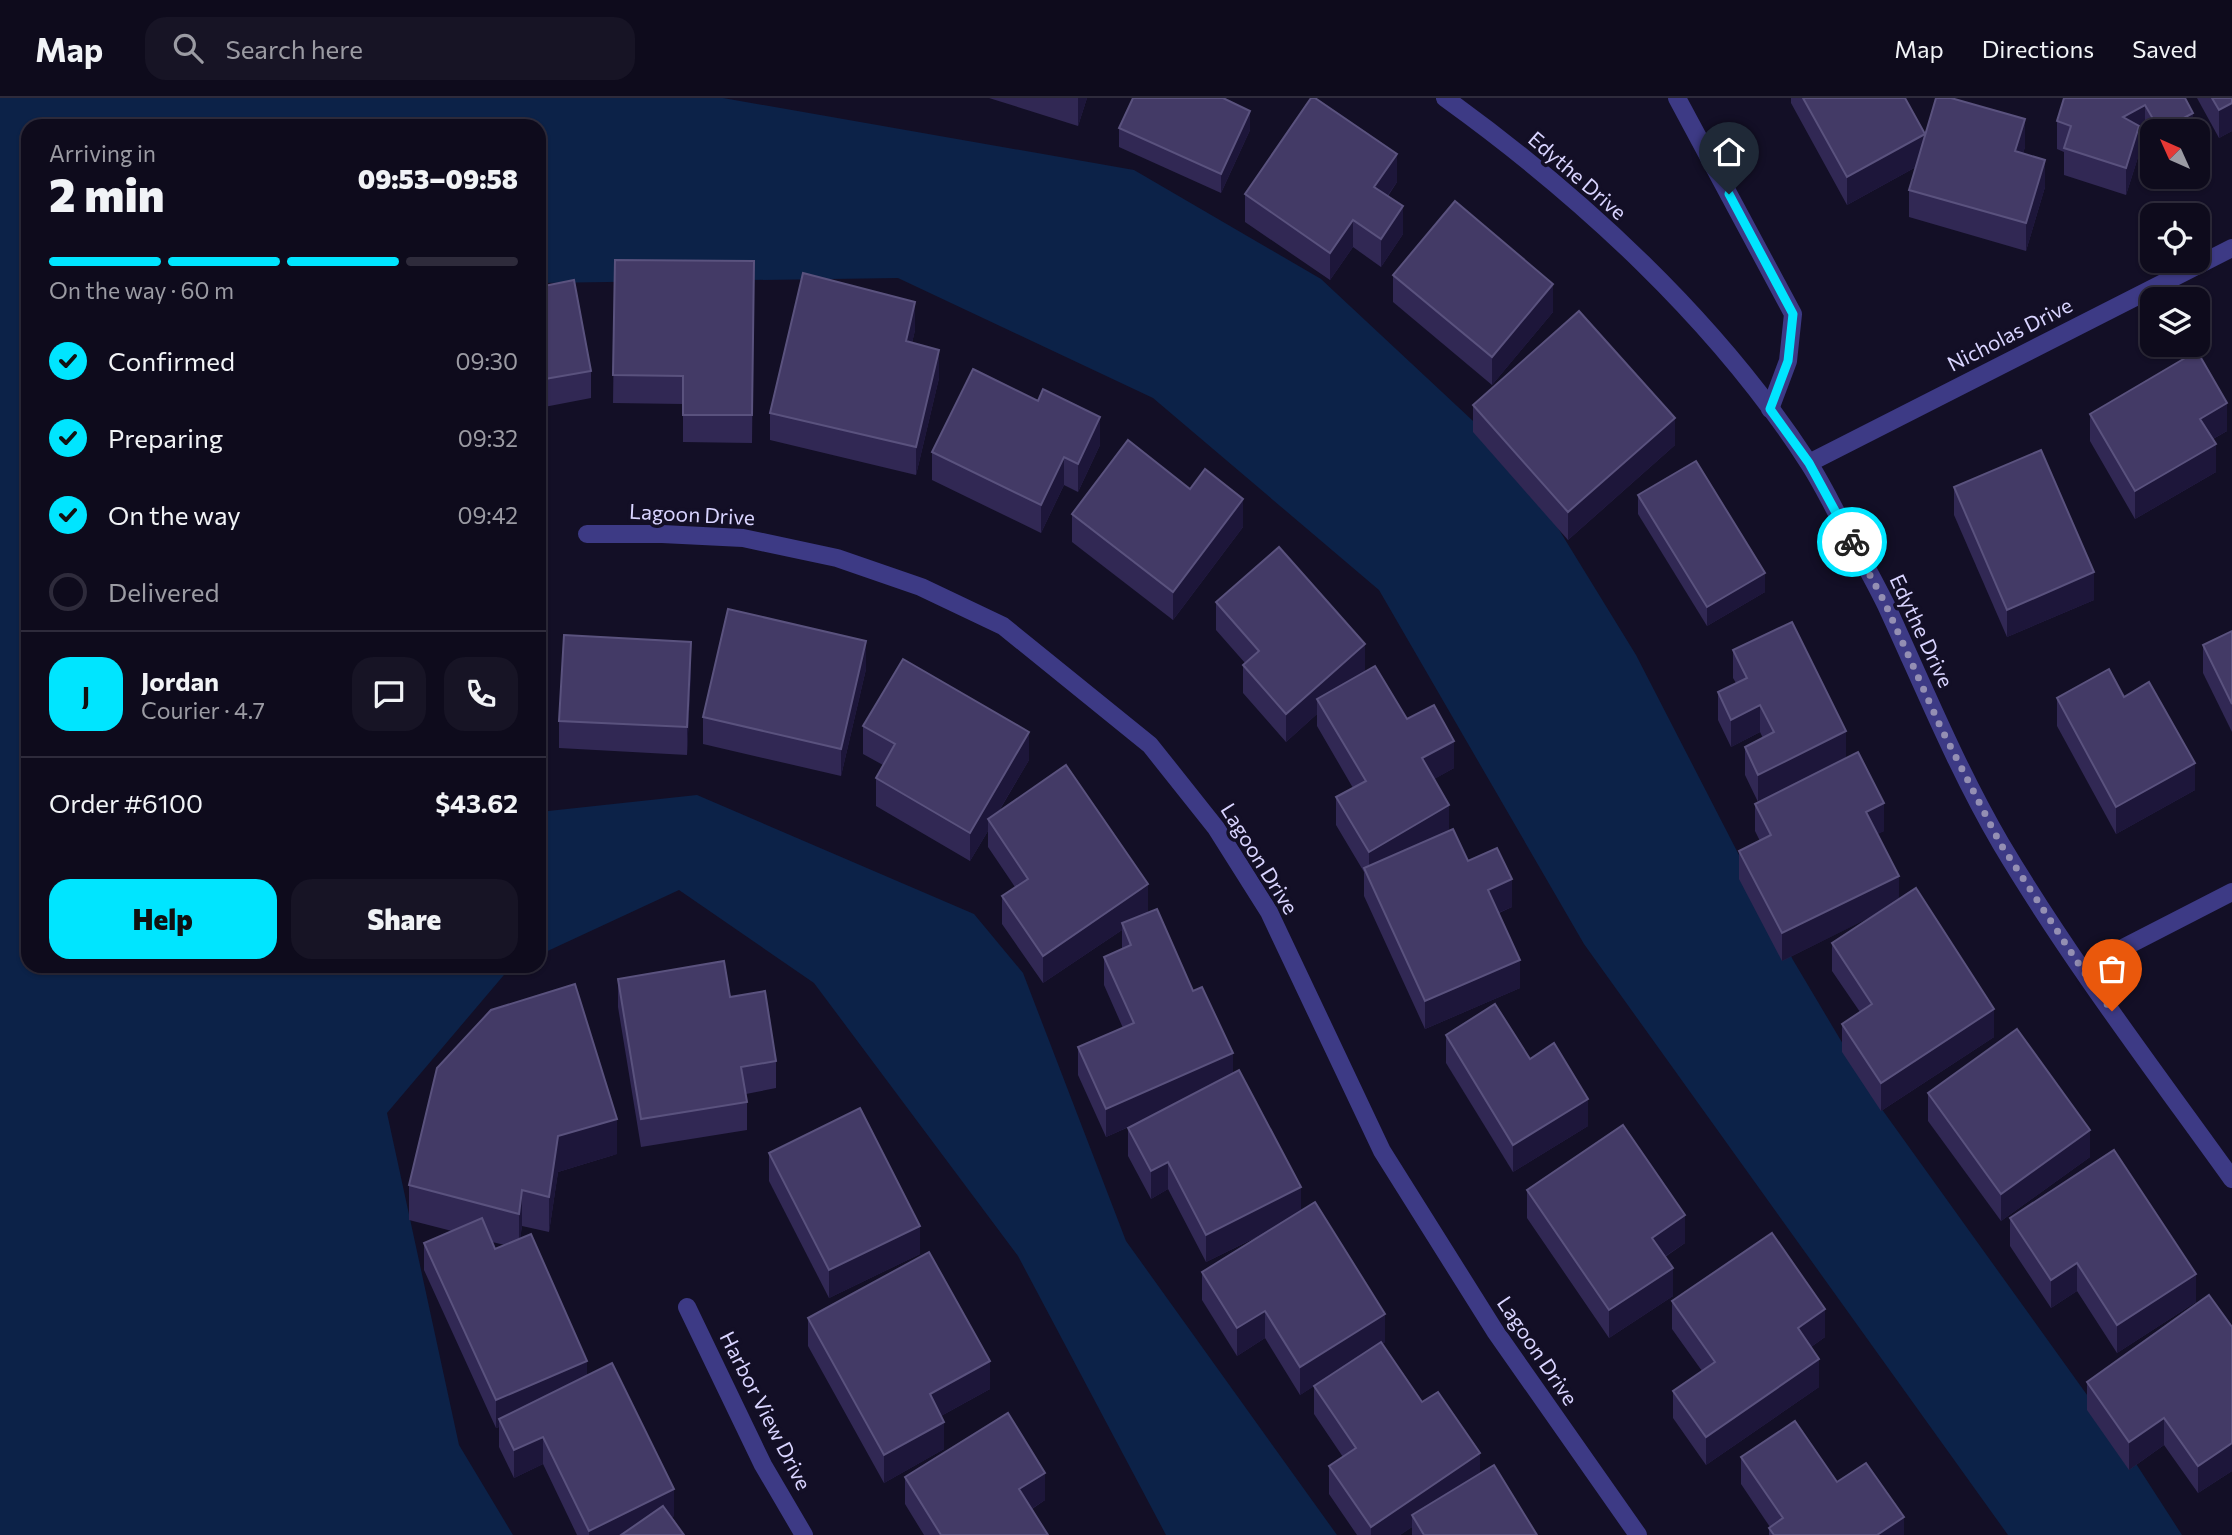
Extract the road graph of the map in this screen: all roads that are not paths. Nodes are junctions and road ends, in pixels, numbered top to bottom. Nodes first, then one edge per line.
1 (1445, 98) edge
2 (1677, 98) edge
3 (2232, 248) edge
4 (1770, 409) junction
5 (1809, 463) junction
6 (587, 534) dead end
7 (2232, 892) edge
8 (2082, 969) junction
9 (2232, 1180) edge
10 (687, 1307) dead end
11 (804, 1535) edge
12 (1638, 1535) edge

1 - 4 street, Edythe Drive
2 - 4 street
3 - 5 street, Nicholas Drive
4 - 5 street, Edythe Drive
5 - 8 street, Edythe Drive
6 - 12 street, Lagoon Drive
7 - 8 street
8 - 9 street, Edythe Drive
10 - 11 street, Harbor View Drive

